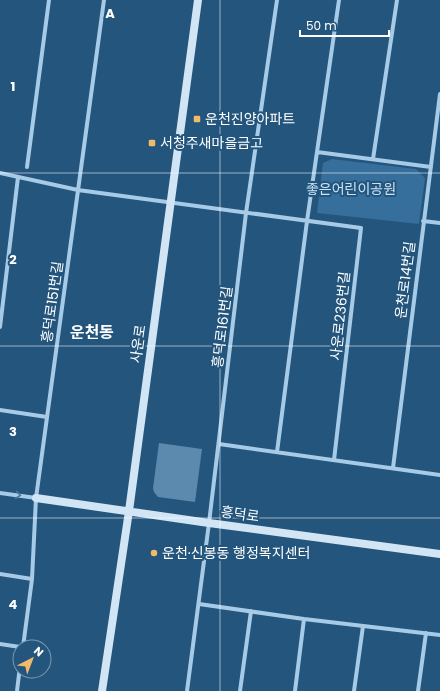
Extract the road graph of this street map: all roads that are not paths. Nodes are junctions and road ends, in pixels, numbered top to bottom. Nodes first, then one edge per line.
1 (49, 0) edge
2 (104, 0) edge
3 (198, 0) edge
4 (277, 0) edge
5 (339, 0) edge
6 (397, 0) edge
7 (440, 94) edge
8 (317, 152) junction
9 (373, 159) junction
10 (27, 167) dead end
11 (431, 167) junction
12 (0, 173) edge
13 (18, 177) junction
14 (78, 190) junction
15 (170, 202) junction
16 (246, 213) junction
17 (307, 221) junction
18 (423, 221) junction
19 (440, 223) edge
20 (0, 328) edge
21 (0, 410) edge
22 (47, 417) junction
23 (219, 444) junction
24 (277, 452) junction
25 (334, 460) junction
26 (393, 468) junction
27 (440, 475) edge
28 (0, 493) edge
29 (36, 498) junction
30 (129, 511) junction
31 (209, 523) junction
32 (440, 553) edge
33 (0, 574) edge
34 (32, 579) junction
35 (199, 604) junction
36 (251, 611) junction
37 (304, 619) junction
38 (363, 626) junction
39 (426, 633) junction
40 (440, 635) edge
41 (22, 639) edge
42 (0, 644) edge
43 (12, 646) edge
44 (18, 679) edge
45 (295, 690) edge
46 (17, 691) edge
47 (102, 691) edge
48 (187, 691) edge
49 (240, 691) edge
50 (354, 691) edge
51 (418, 691) edge

1 - 10 street
2 - 14 street, 흥덕로151번길
3 - 15 street, 사운로
4 - 16 street, 흥덕로161번길
5 - 8 street
6 - 9 street
7 - 11 street, 운천로14번길
8 - 9 street
8 - 17 street
9 - 11 street
11 - 18 street, 운천로14번길
12 - 13 street
13 - 14 street
13 - 20 street
14 - 15 street, 사운로236번길
14 - 22 street, 흥덕로151번길
15 - 16 street, 사운로236번길
15 - 30 street, 사운로
16 - 17 street, 사운로236번길
16 - 23 street, 흥덕로161번길
17 - 24 street
17 - 25 street, 사운로236번길
18 - 19 street
18 - 26 street, 운천로14번길
21 - 22 street
22 - 29 street, 흥덕로151번길
23 - 24 street
23 - 31 street, 흥덕로161번길
24 - 25 street
25 - 26 street
26 - 27 street
28 -> 29 street, 흥덕로
29 - 30 street, 흥덕로
29 - 34 street
30 - 31 street, 흥덕로
30 - 47 street, 사운로
31 - 32 street, 흥덕로
31 - 35 street, 흥덕로161번길
33 - 34 street
34 - 41 street
35 - 36 street
35 - 48 street, 흥덕로161번길
36 - 37 street
36 - 49 street
37 - 38 street
37 - 45 street
38 - 39 street
38 - 50 street
39 - 40 street
39 - 51 street
42 - 43 street
44 - 46 street

